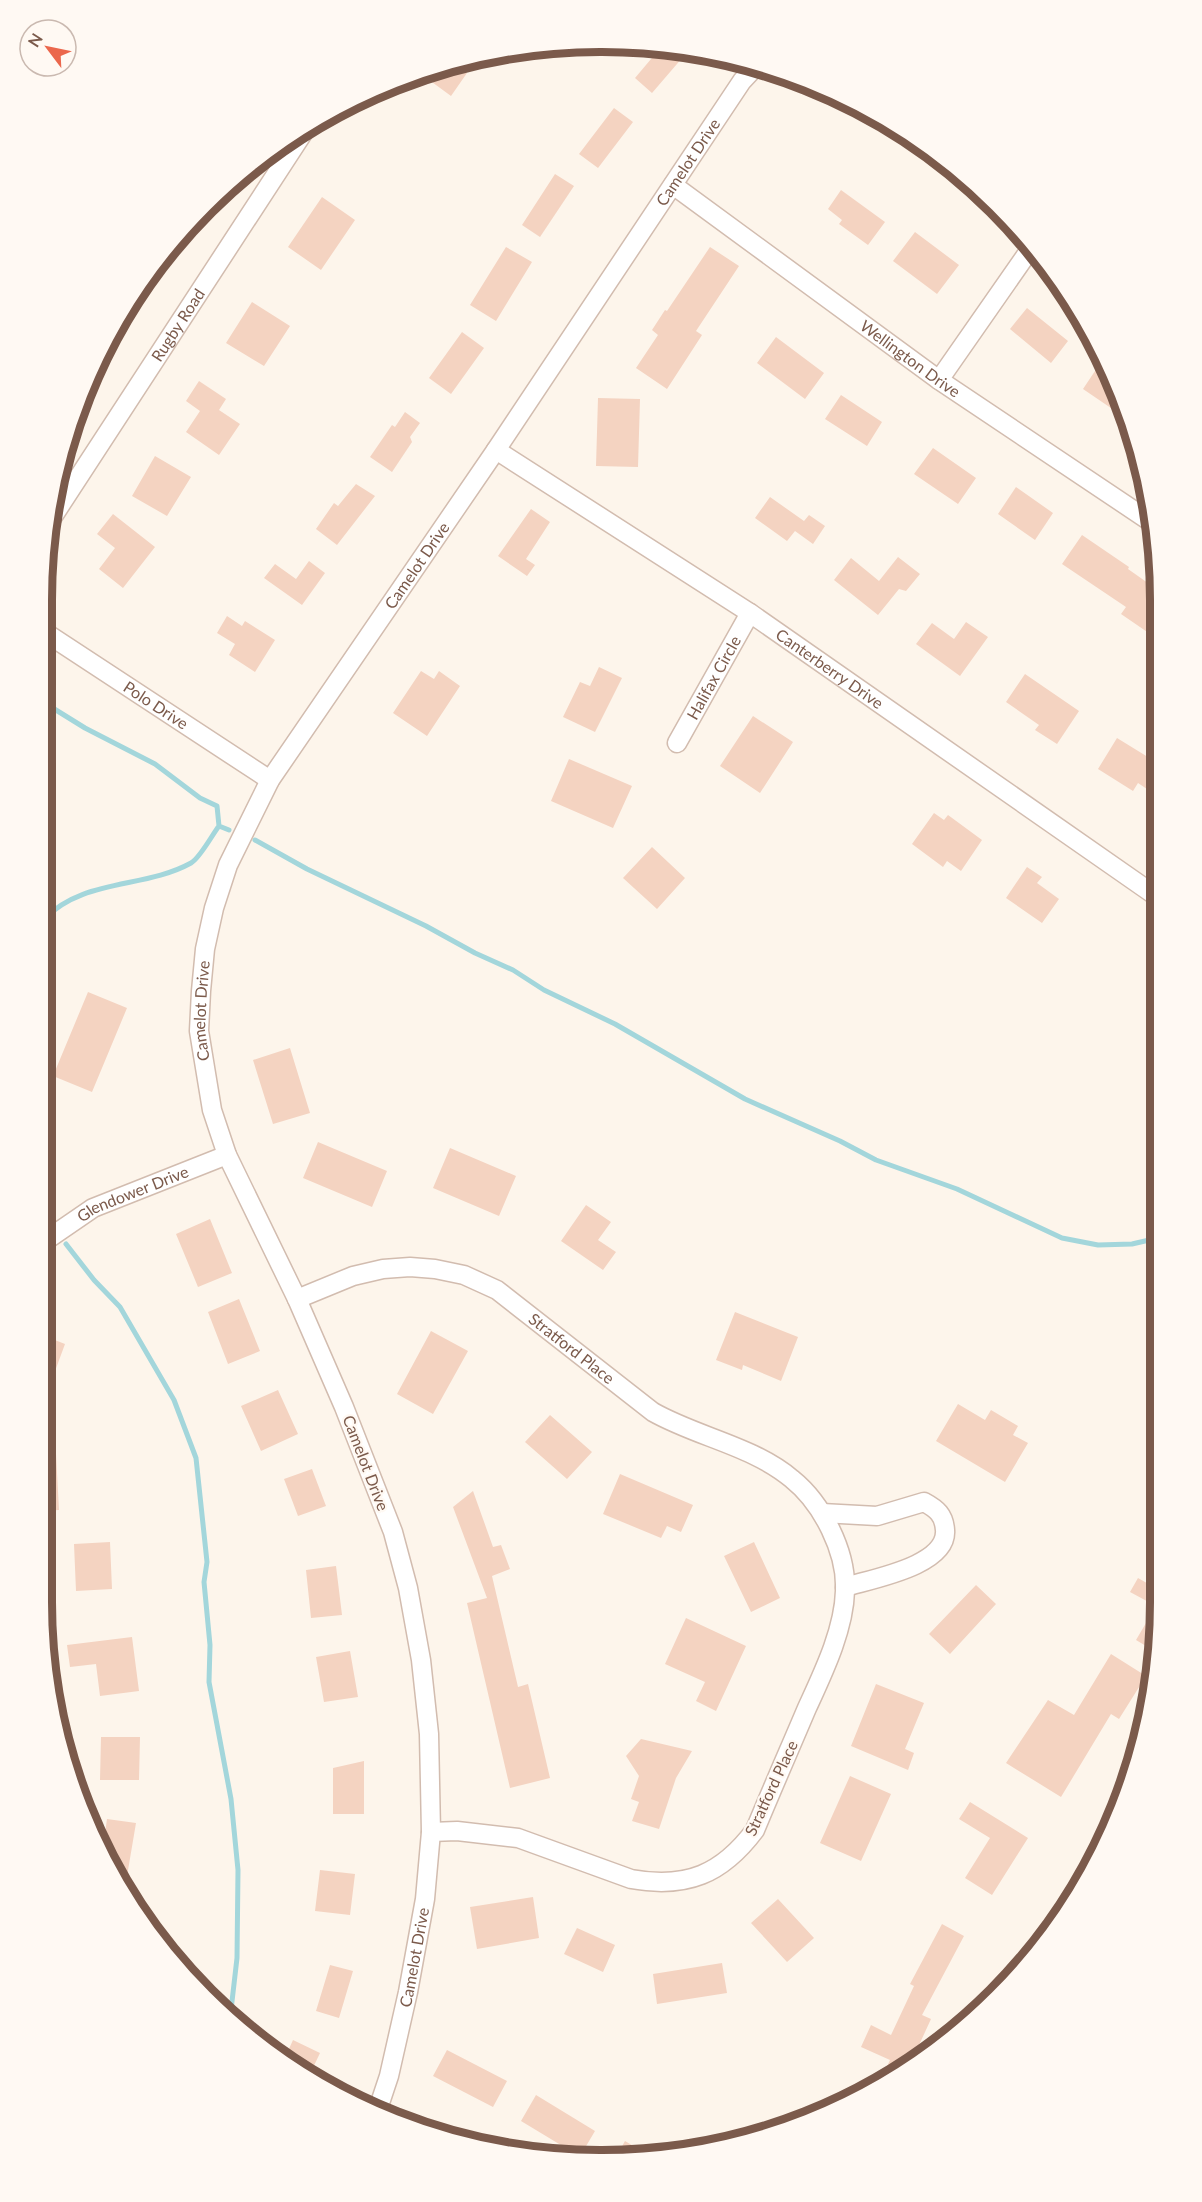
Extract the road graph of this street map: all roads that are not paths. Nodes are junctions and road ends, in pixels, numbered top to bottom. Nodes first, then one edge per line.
1 (749, 73) edge
2 (295, 146) edge
3 (673, 185) junction
4 (1026, 255) edge
5 (939, 380) junction
6 (496, 450) junction
7 (61, 504) edge
8 (1143, 517) edge
9 (750, 613) junction
10 (52, 637) edge
11 (677, 743) dead end
12 (270, 780) junction
13 (1150, 892) edge
14 (227, 1155) junction
15 (52, 1236) edge
16 (297, 1299) junction
17 (822, 1513) junction
18 (845, 1587) junction
19 (431, 1832) junction
20 (380, 2103) edge

1 - 3 street, Camelot Drive
2 - 7 street, Rugby Road
3 - 5 street, Wellington Drive
3 - 6 street, Camelot Drive
4 - 5 street
5 - 8 street, Wellington Drive
6 - 9 street, Canterberry Drive
6 - 12 street, Camelot Drive
9 - 11 street, Halifax Circle
9 - 13 street, Canterberry Drive
10 - 12 street, Polo Drive
12 - 14 street, Camelot Drive
14 - 15 street, Glendower Drive
14 - 16 street, Camelot Drive
16 - 17 street, Stratford Place
16 - 19 street, Camelot Drive
17 - 18 street, Stratford Place
17 - 18 street
18 - 19 street, Stratford Place
19 - 20 street, Camelot Drive

